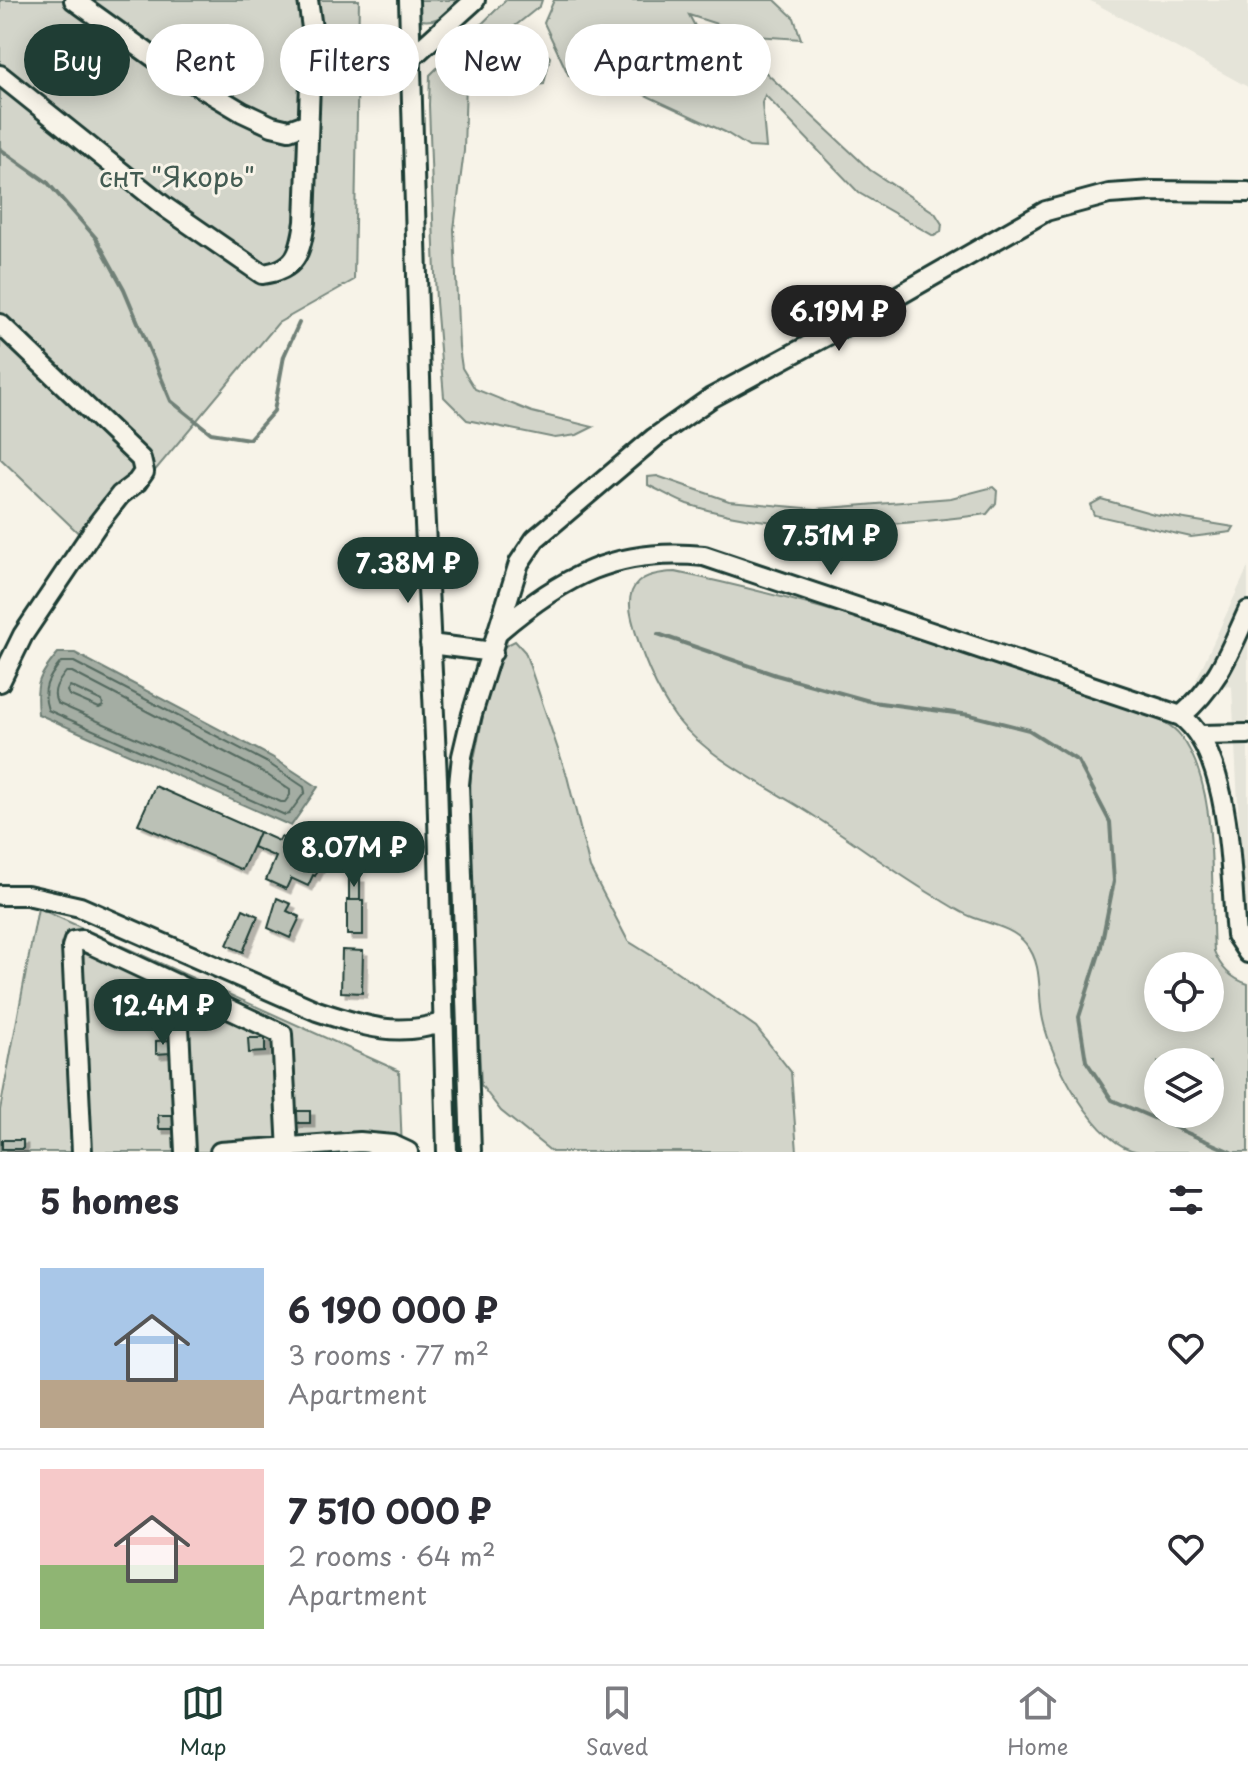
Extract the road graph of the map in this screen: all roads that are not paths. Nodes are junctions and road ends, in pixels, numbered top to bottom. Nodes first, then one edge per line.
1 (74, 0) edge
2 (308, 0) edge
3 (409, 0) edge
4 (475, 0) edge
5 (410, 24) edge
6 (419, 51) edge
7 (0, 75) edge
8 (412, 96) edge
9 (308, 123) junction
10 (1248, 192) edge
11 (0, 324) edge
12 (1248, 611) edge
13 (499, 631) junction
14 (430, 644) junction
15 (493, 652) junction
16 (0, 682) edge
17 (1181, 716) junction
18 (1248, 734) edge
19 (1200, 735) junction
20 (0, 895) edge
21 (1248, 953) edge
22 (177, 984) junction
23 (444, 1022) junction
24 (288, 1150) edge
25 (398, 1150) edge
26 (82, 1152) edge
27 (185, 1152) edge
28 (220, 1152) edge
29 (447, 1152) edge
30 (471, 1152) edge

1 - 9 street
2 - 9 street
3 - 5 street
4 - 6 street
7 - 9 street
8 - 14 street
10 - 13 street
11 - 16 street
12 - 17 street
13 - 15 street
13 - 17 street
14 - 15 street
14 - 23 street
15 - 30 street
17 - 19 street
18 - 19 street
19 - 21 street
20 - 23 street
22 - 24 street
22 - 26 street
22 - 27 street
23 - 29 street
24 - 25 street
24 - 28 street

